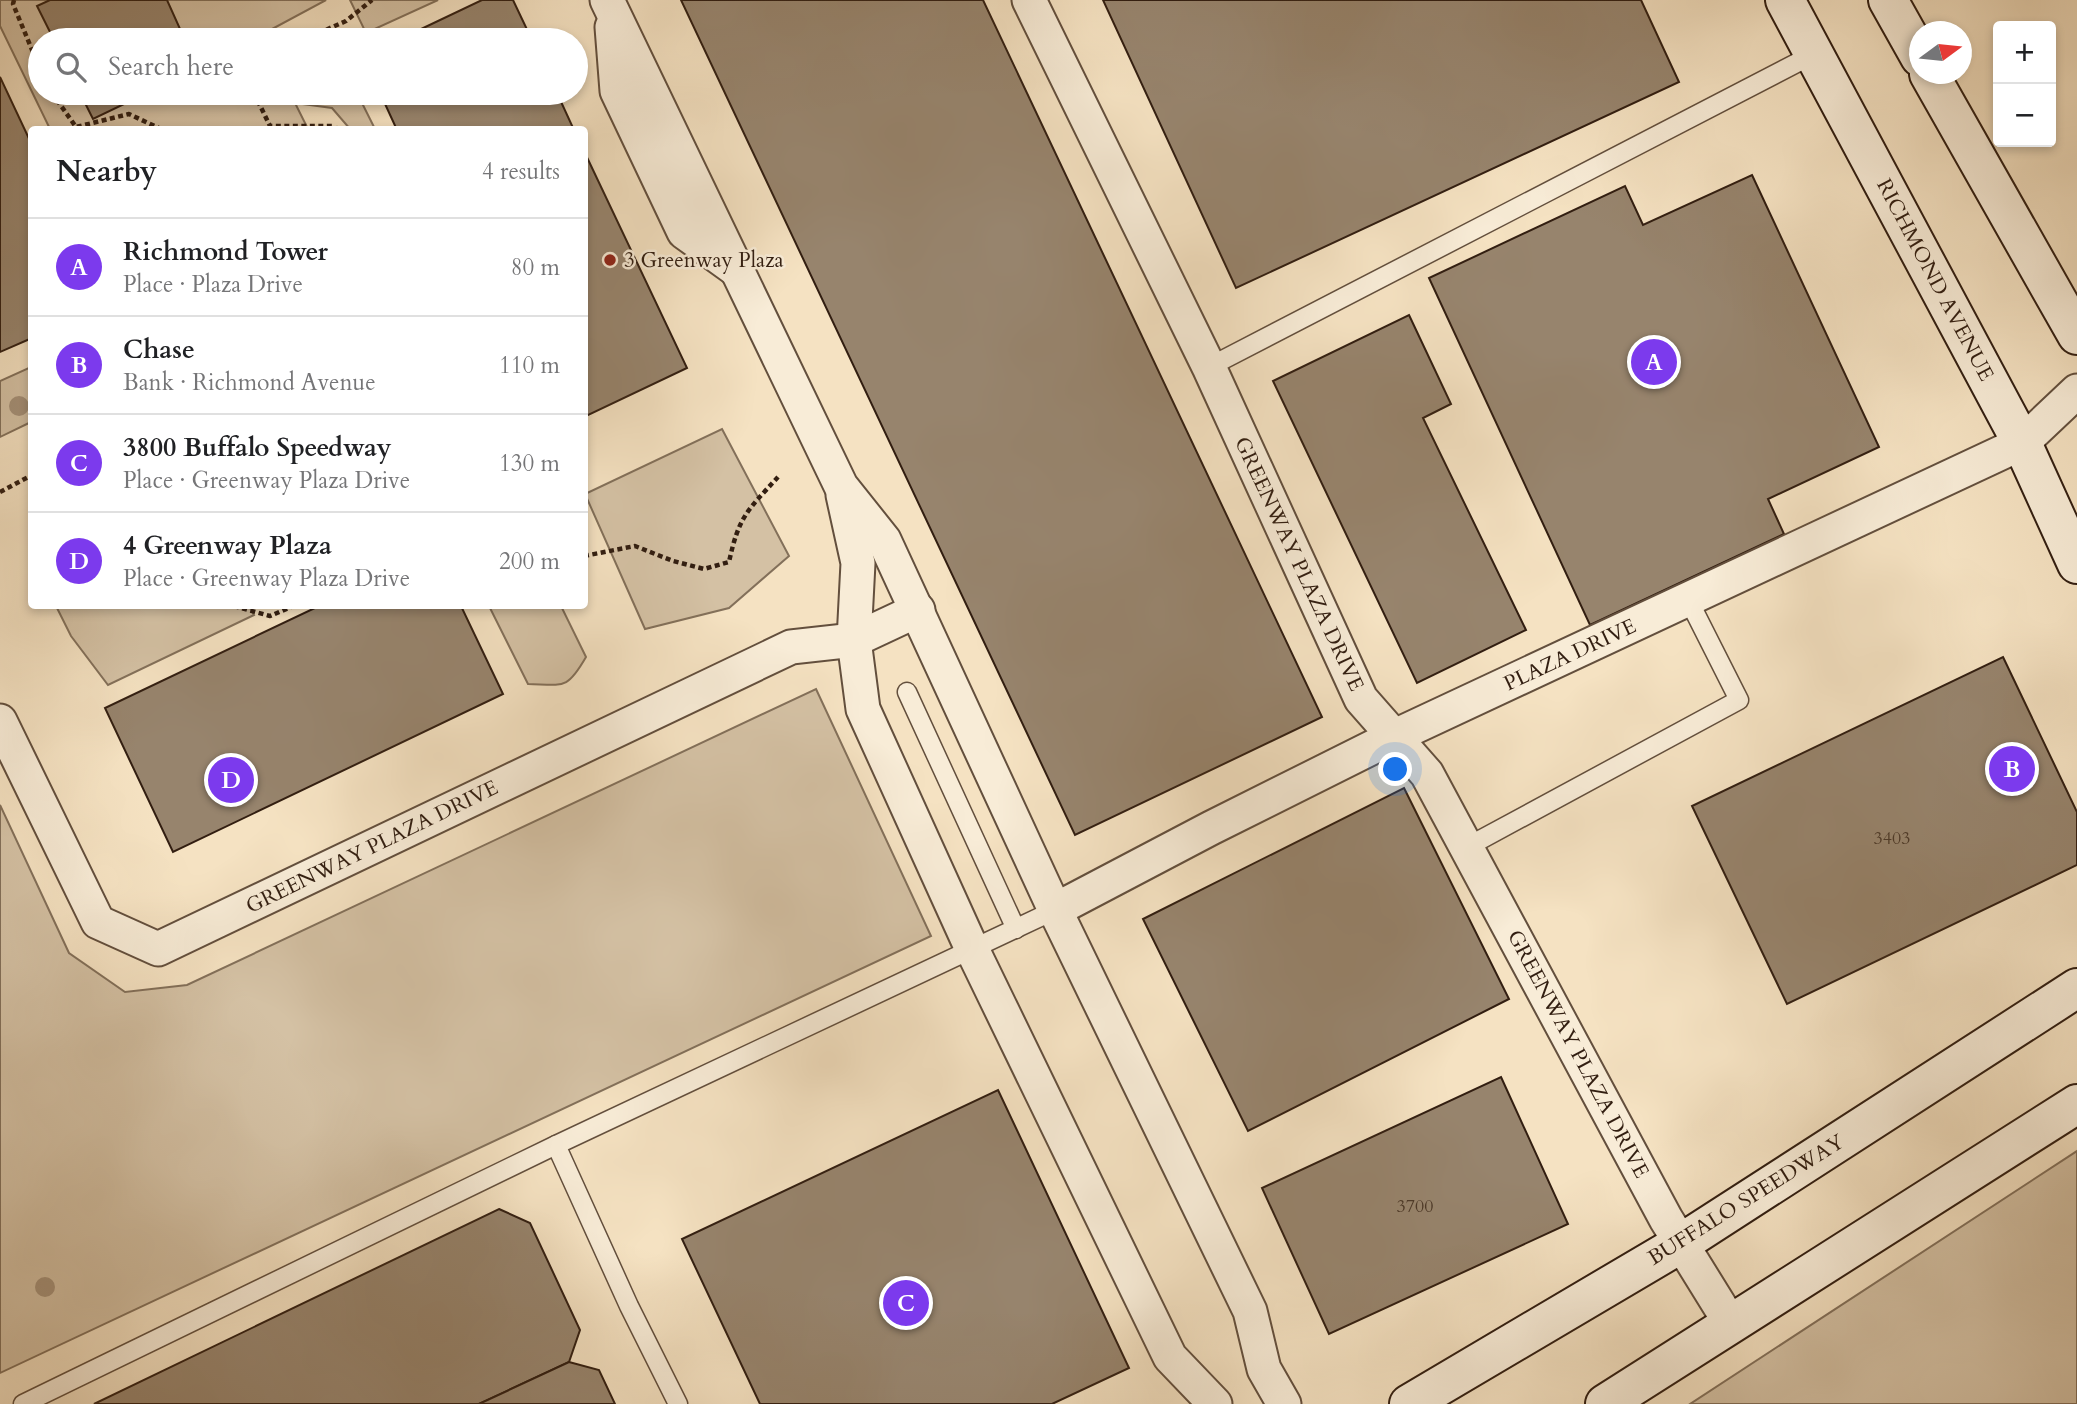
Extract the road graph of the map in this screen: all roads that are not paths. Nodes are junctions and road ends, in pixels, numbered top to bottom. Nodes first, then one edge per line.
1 (1029, 0) edge
2 (1785, 0) edge
3 (1888, 0) edge
4 (609, 4) edge
5 (1909, 37) edge
6 (1814, 54) junction
7 (1935, 84) edge
8 (2077, 335) edge
9 (1209, 367) junction
10 (2077, 391) edge
11 (2022, 443) junction
12 (841, 486) junction
13 (2077, 564) edge
14 (1688, 599) junction
15 (918, 610) junction
16 (854, 640) junction
17 (907, 692) dead end
18 (0, 721) edge
19 (1394, 737) junction
20 (1467, 847) junction
21 (1055, 910) junction
22 (1016, 929) junction
23 (972, 949) junction
24 (2077, 988) edge
25 (2077, 1104) edge
26 (556, 1145) junction
27 (1680, 1244) junction
28 (1731, 1324) junction
29 (23, 1404) edge
30 (678, 1404) edge
31 (1215, 1404) edge
32 (1284, 1404) edge
33 (1409, 1404) edge
34 (1605, 1404) edge

1 - 9 street, GREENWAY PLAZA DRIVE
2 - 6 main road, RICHMOND AVENUE
3 - 5 main road
4 - 12 street
6 - 9 lane
6 - 11 main road, RICHMOND AVENUE
7 - 8 main road
9 - 19 street, GREENWAY PLAZA DRIVE
10 - 11 street, PLAZA DRIVE
11 - 13 main road, RICHMOND AVENUE
11 - 14 street, PLAZA DRIVE
12 - 15 street
12 - 16 street
14 - 19 street, PLAZA DRIVE
14 - 20 lane
15 - 16 street, GREENWAY PLAZA DRIVE
15 - 21 street
16 - 18 street, GREENWAY PLAZA DRIVE
16 - 23 street
17 - 22 lane
19 - 20 street, GREENWAY PLAZA DRIVE
19 - 21 street, PLAZA DRIVE
20 - 27 street, GREENWAY PLAZA DRIVE
21 - 22 lane
21 - 32 street
22 - 23 lane
23 - 26 lane
23 - 31 street
24 - 27 main road, BUFFALO SPEEDWAY
25 - 28 main road
26 - 29 lane
26 - 30 lane
27 - 28 street, GREENWAY PLAZA DRIVE
27 - 33 main road, BUFFALO SPEEDWAY
28 - 34 main road

